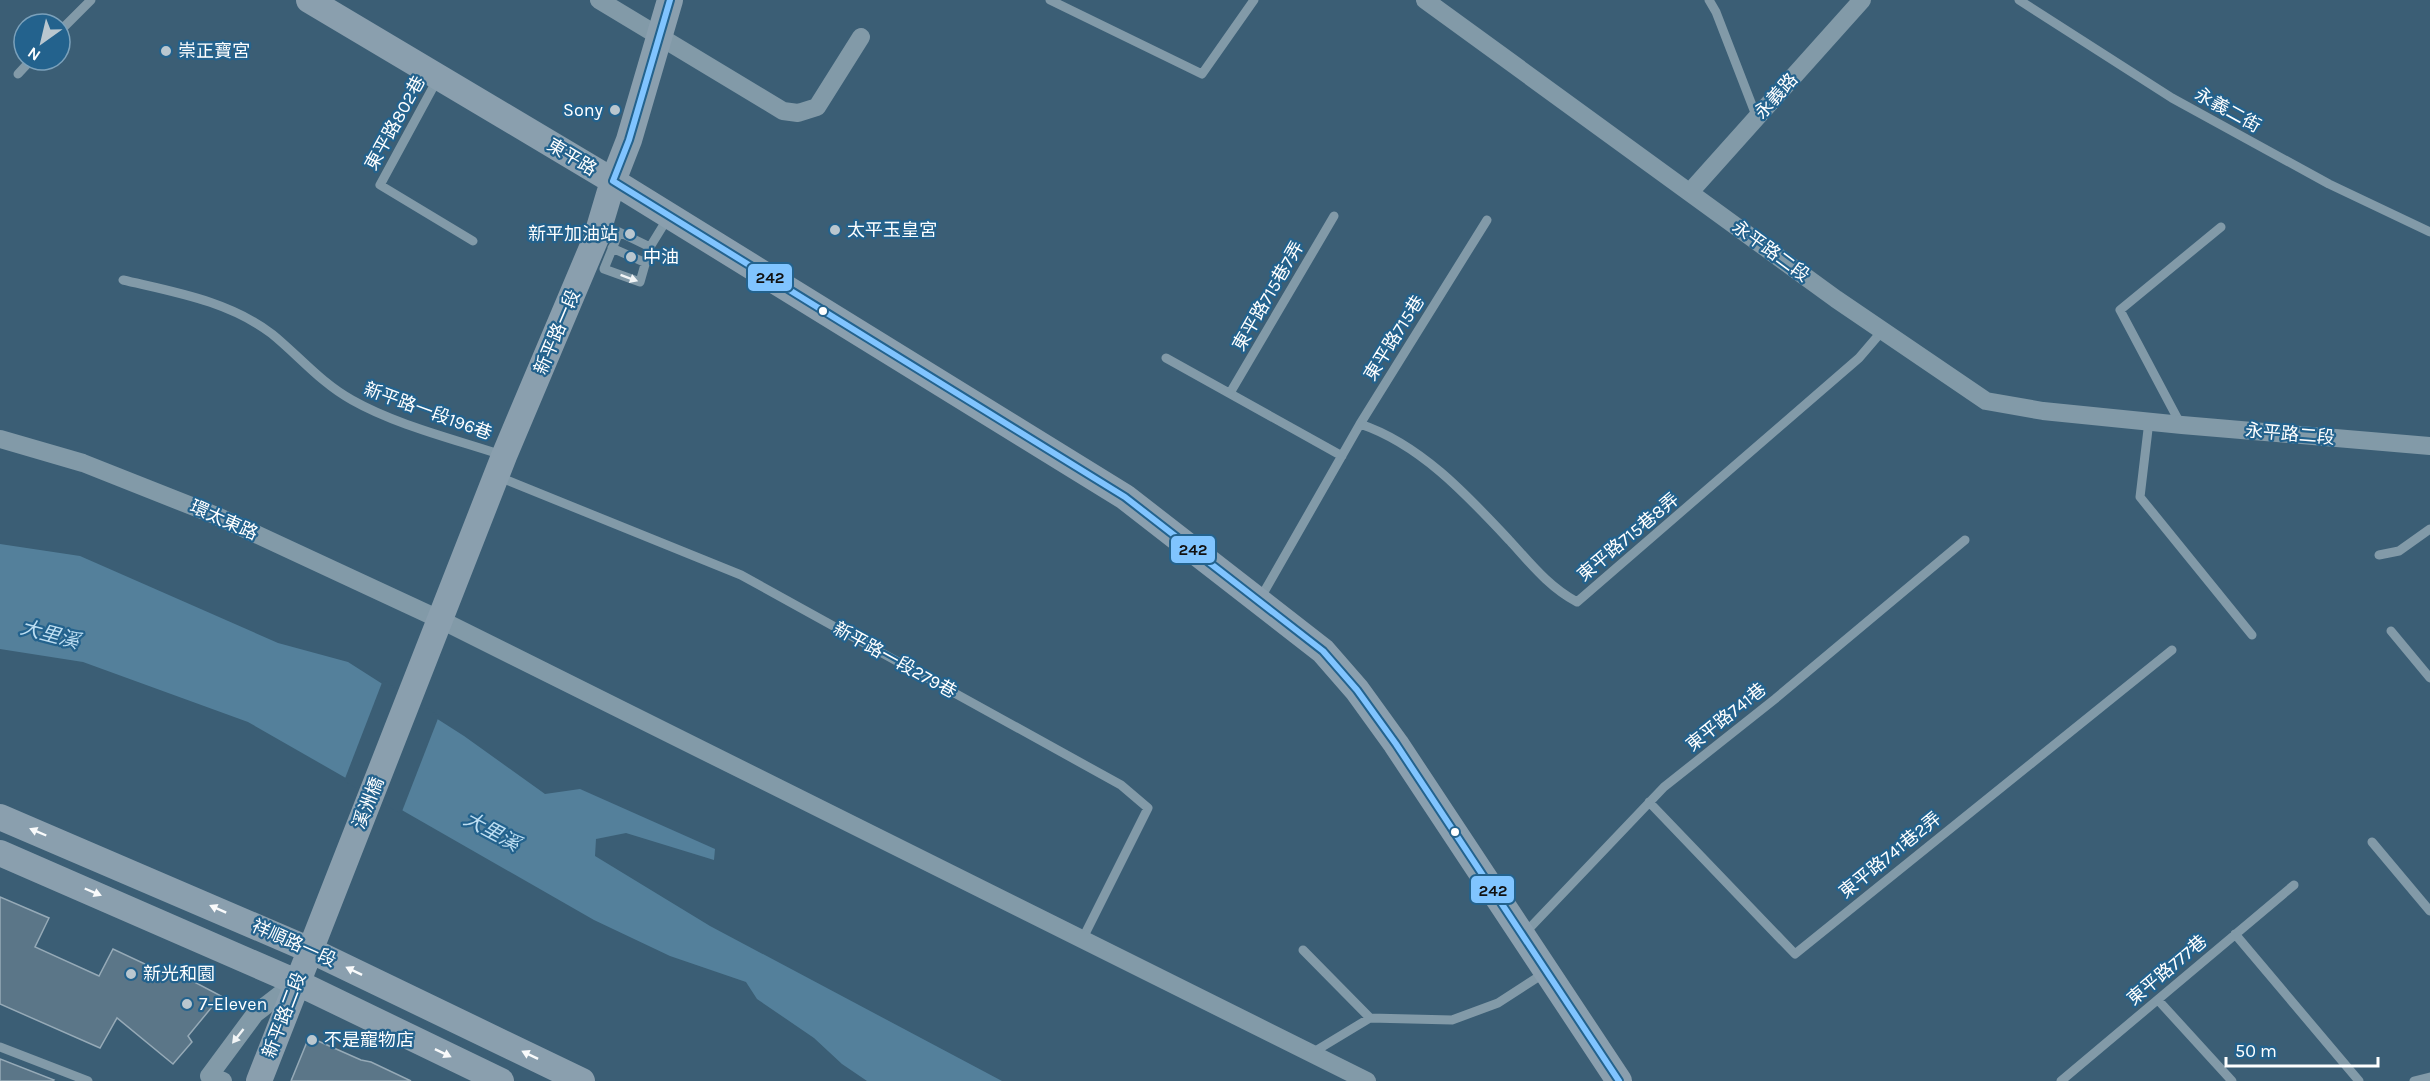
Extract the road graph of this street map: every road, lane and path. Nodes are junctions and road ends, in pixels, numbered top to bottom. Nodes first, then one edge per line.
1 (91, 0) edge
2 (309, 0) edge
3 (599, 0) edge
4 (670, 0) edge
5 (1050, 0) edge
6 (1254, 0) edge
7 (1425, 0) edge
8 (1709, 0) edge
9 (1862, 0) edge
10 (2019, 0) edge
11 (72, 19) edge
12 (660, 35) junction
13 (861, 37) dead end
14 (439, 77) junction
15 (1757, 118) junction
16 (613, 181) junction
17 (1690, 192) junction
18 (669, 216) junction
19 (1334, 216) dead end
20 (1486, 220) dead end
21 (2221, 227) dead end
22 (2430, 232) edge
23 (473, 241) dead end
24 (612, 248) junction
25 (650, 248) junction
26 (646, 263) junction
27 (123, 280) dead end
28 (1883, 330) junction
29 (1166, 358) dead end
30 (1230, 393) junction
31 (2150, 421) junction
32 (1360, 424) junction
33 (2182, 425) junction
34 (0, 439) edge
35 (2430, 446) edge
36 (1342, 456) junction
37 (500, 466) junction
38 (2430, 529) edge
39 (1965, 540) dead end
40 (2379, 555) dead end
41 (1260, 599) junction
42 (441, 620) junction
43 (2391, 631) dead end
44 (2252, 635) dead end
45 (2172, 650) dead end
46 (427, 657) joint
47 (2430, 678) edge
48 (1649, 802) junction
49 (0, 817) edge
50 (2372, 842) dead end
51 (0, 853) edge
52 (2294, 885) dead end
53 (2430, 911) edge
54 (2235, 934) junction
55 (1522, 936) junction
56 (1083, 938) junction
57 (310, 950) junction
58 (1303, 950) dead end
59 (1546, 972) junction
60 (296, 982) junction
61 (2158, 1000) junction
62 (1370, 1018) junction
63 (0, 1047) edge
64 (1312, 1053) junction
65 (2430, 1077) edge
66 (570, 1078) edge
67 (88, 1081) edge
68 (223, 1081) edge
69 (259, 1081) edge
70 (501, 1081) edge
71 (1367, 1081) edge
72 (1619, 1081) edge
73 (2061, 1081) edge
74 (2232, 1081) edge
75 (2359, 1081) edge
76 (2414, 1081) edge

1 - 11 lane
2 - 14 street, 東平路
3 - 12 street
4 - 12 street, 新平路一段
5 - 6 lane
7 - 17 street, 永平路二段
8 - 15 lane
9 - 15 street, 永義路
10 - 22 lane, 永義二街
12 - 13 street
12 - 16 street, 新平路一段
14 - 16 street, 東平路
14 - 23 lane, 東平路802巷
15 - 17 street, 永義路
16 - 18 street, 東平路
16 - 37 street, 新平路一段
17 - 28 street, 永平路二段
18 - 25 lane
18 - 41 street, 東平路
19 - 30 lane, 東平路715巷7弄
20 - 32 lane, 東平路715巷
21 - 33 lane
24 - 25 lane
24 - 26 lane
24 -> 26 lane
25 - 26 lane
27 - 37 lane, 新平路一段196巷
28 - 31 street, 永平路二段
28 - 32 lane, 東平路715巷8弄
29 - 30 lane
30 - 36 lane
31 - 33 street, 永平路二段
31 - 44 lane
32 - 36 lane, 東平路715巷
33 - 35 street, 永平路二段
34 - 42 street, 環太東路
36 - 41 lane, 東平路715巷
37 - 42 street, 新平路一段
37 - 56 lane, 新平路一段279巷
38 - 40 lane
39 - 48 lane, 東平路741巷
41 - 55 street, 東平路
42 - 46 street, 新平路一段
42 - 56 street, 環太東路
43 - 47 lane
45 - 48 lane, 東平路741巷2弄
46 - 57 street, 溪洲橋
48 - 55 lane, 東平路741巷
57 -> 49 street, 祥順路一段
50 - 53 lane
51 -> 60 street, 祥順路一段
52 - 54 lane, 東平路777巷
54 - 61 lane, 東平路777巷
54 - 75 lane
55 - 59 street, 東平路
56 - 64 street
57 - 60 street, 新平路二段
66 -> 57 street, 祥順路一段
58 - 62 lane
59 - 62 lane
59 - 72 street, 東平路
60 -> 68 street
60 - 69 street, 新平路二段
60 -> 70 street, 祥順路一段
61 - 73 lane, 東平路777巷
61 - 74 lane
62 - 64 lane
63 - 67 lane
64 - 71 street
65 - 76 lane

